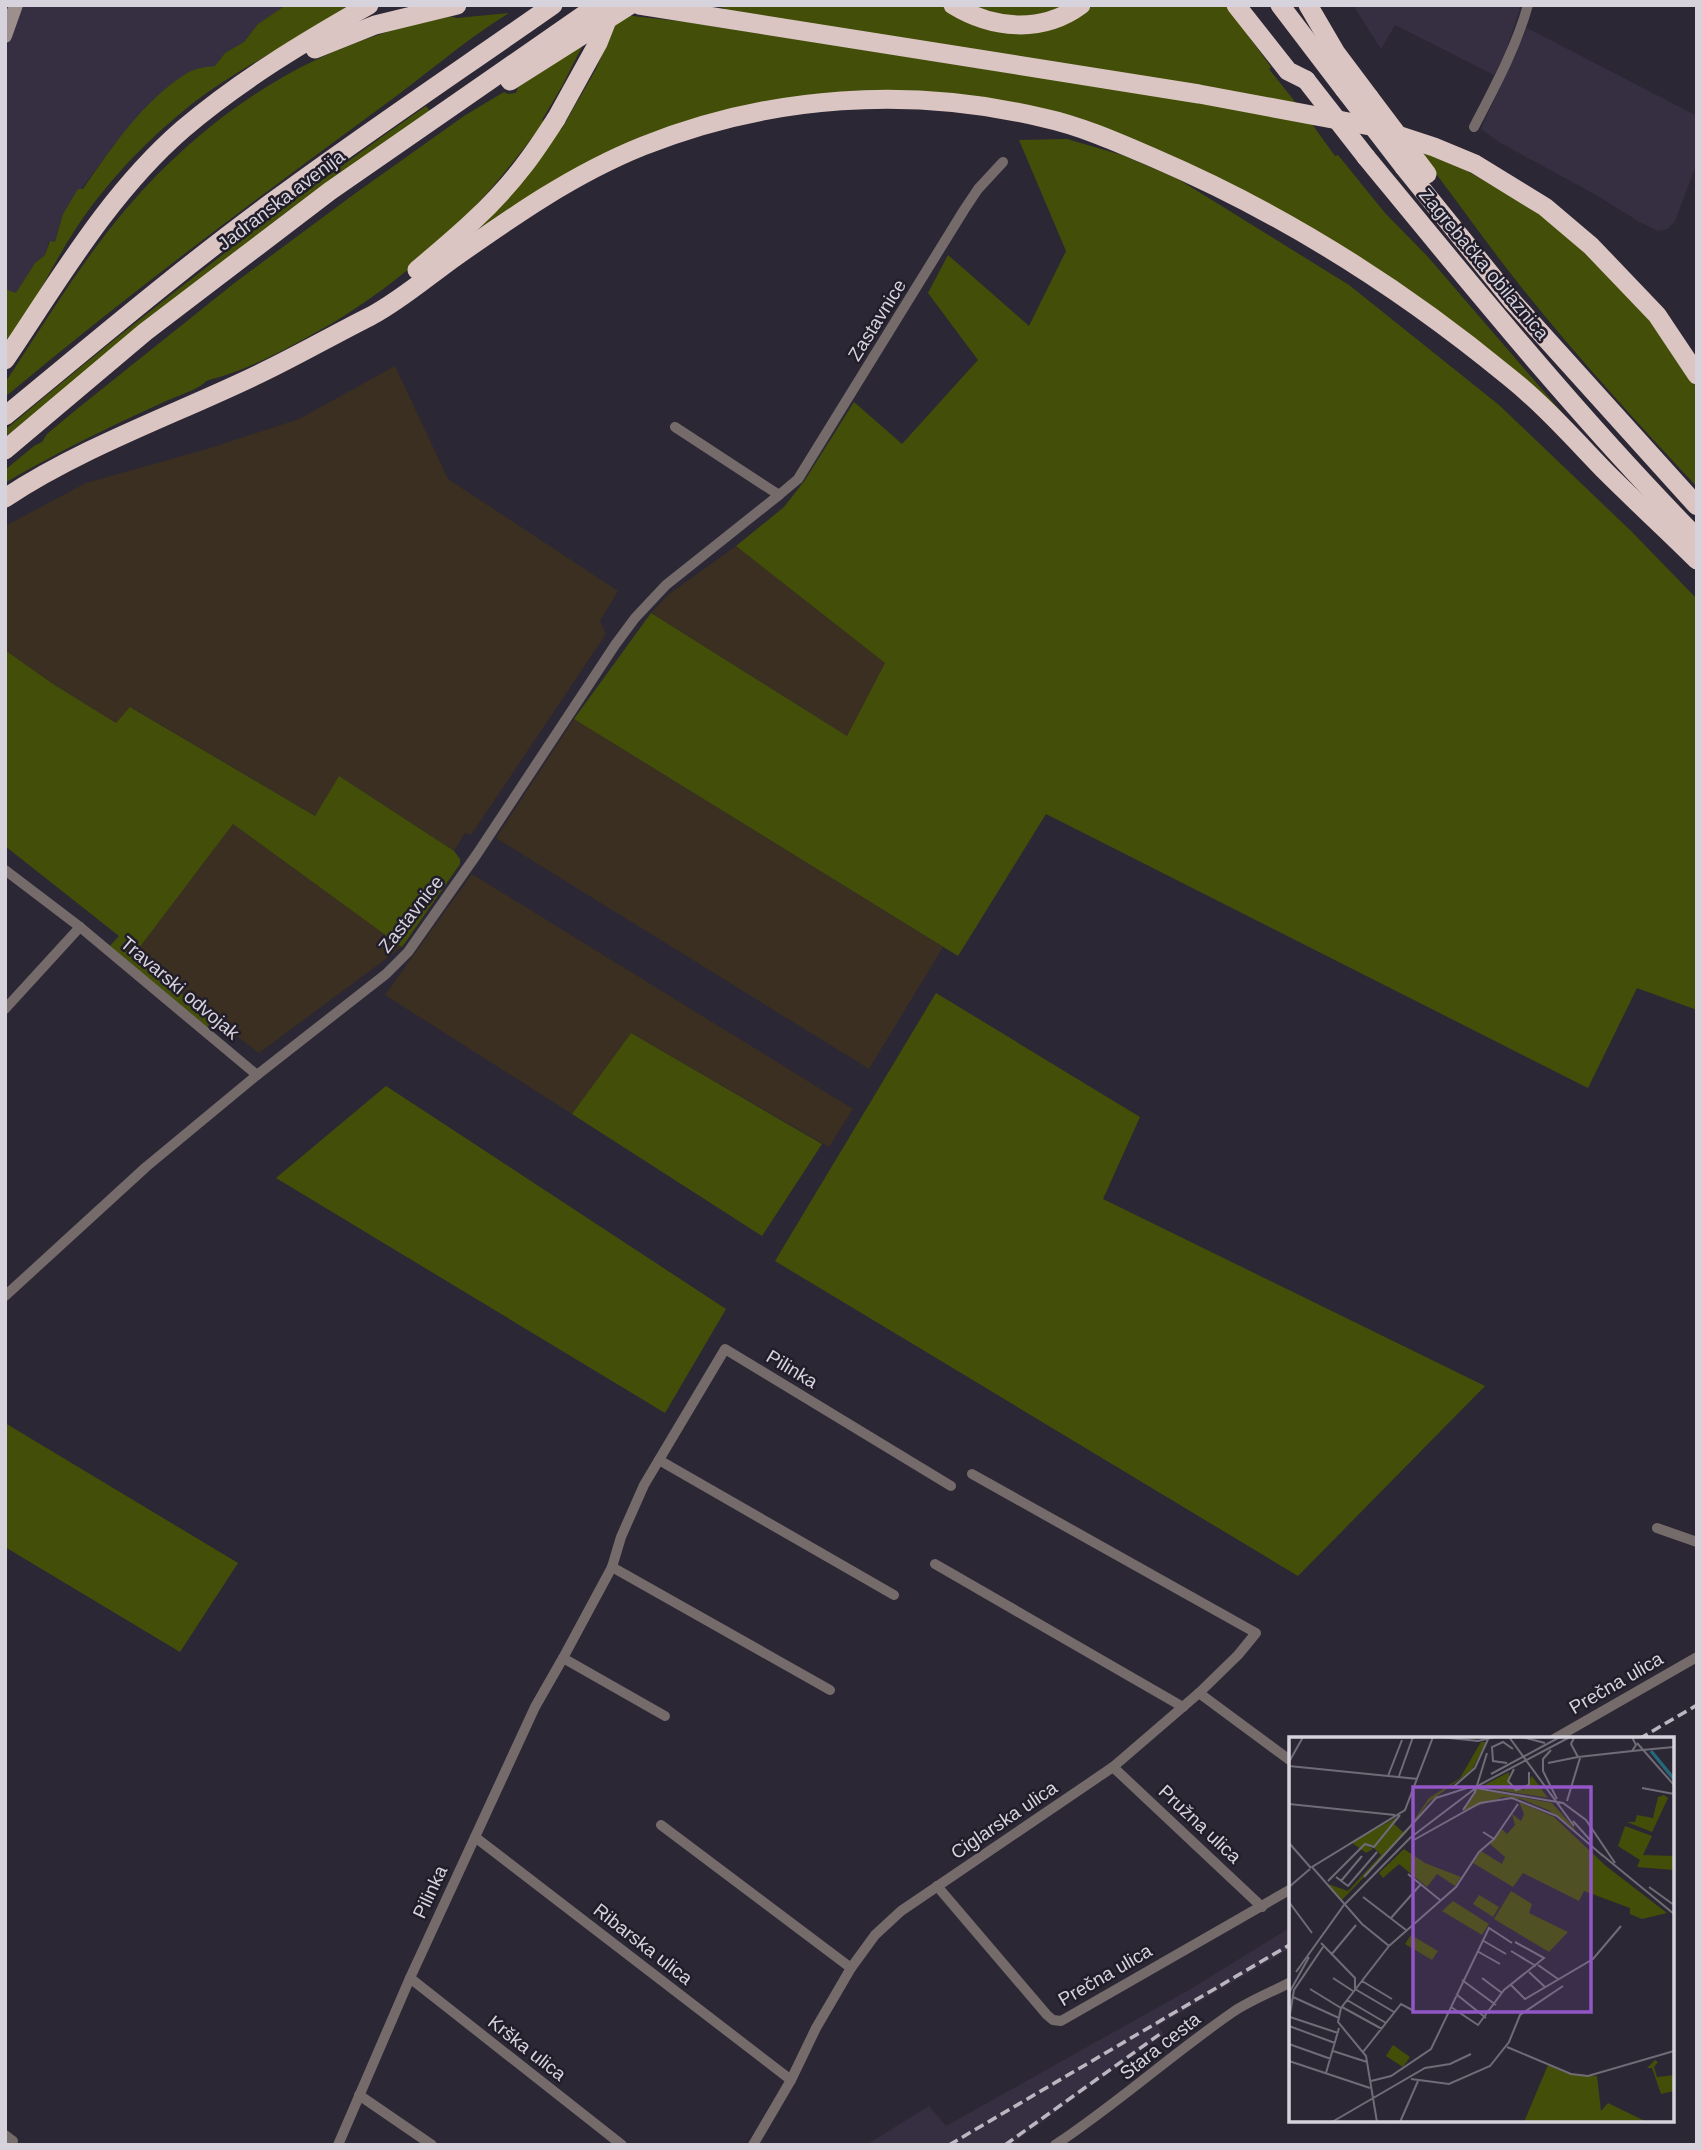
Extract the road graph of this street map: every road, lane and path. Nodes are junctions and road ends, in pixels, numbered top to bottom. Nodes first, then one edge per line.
1 (16, 5) edge
2 (369, 5) edge
3 (457, 5) edge
4 (534, 5) edge
5 (554, 5) edge
6 (598, 5) edge
7 (613, 5) edge
8 (630, 5) edge
9 (639, 5) edge
10 (953, 5) edge
11 (1081, 5) edge
12 (1236, 5) edge
13 (1252, 5) edge
14 (1280, 5) edge
15 (1308, 5) edge
16 (1528, 5) edge
17 (5, 36) edge
18 (1306, 80) junction
19 (433, 87) junction
20 (220, 100) junction
21 (455, 105) junction
22 (1474, 127) dead end
23 (1003, 162) dead end
24 (1438, 209) junction
25 (348, 326) junction
26 (5, 360) edge
27 (1697, 375) edge
28 (5, 416) edge
29 (675, 427) dead end
30 (5, 450) edge
31 (779, 495) junction
32 (5, 498) edge
33 (1697, 506) edge
34 (1697, 538) edge
35 (1697, 560) edge
36 (5, 870) edge
37 (80, 927) junction
38 (5, 1009) edge
39 (257, 1075) junction
40 (5, 1296) edge
41 (659, 1460) junction
42 (972, 1474) dead end
43 (951, 1486) dead end
44 (1657, 1528) dead end
45 (1697, 1542) edge
46 (934, 1564) dead end
47 (612, 1567) junction
48 (894, 1595) dead end
49 (1697, 1657) edge
50 (563, 1658) junction
51 (830, 1690) dead end
52 (1199, 1693) junction
53 (1183, 1707) junction
54 (665, 1716) dead end
55 (1557, 1737) edge
56 (1289, 1760) edge
57 (1113, 1767) junction
58 (661, 1825) dead end
59 (475, 1837) junction
60 (937, 1886) junction
61 (1289, 1890) edge
62 (1262, 1906) junction
63 (851, 1968) junction
64 (410, 1978) junction
65 (1289, 1983) edge
66 (791, 2080) junction
67 (359, 2095) junction
68 (338, 2145) edge
69 (432, 2145) edge
70 (622, 2145) edge
71 (752, 2145) edge
72 (1055, 2145) edge

1 - 17 main road
2 - 20 highway
3 - 20 highway
4 - 19 highway
5 - 19 highway, Jadranska avenija
6 - 21 highway, Jadranska avenija
7 - 25 highway, bridge
8 - 21 highway
9 - 27 highway
10 - 11 highway
12 - 18 highway
13 - 18 highway, Zagrebačka obilaznica
14 - 24 highway, Zagrebačka obilaznica, bridge
15 - 24 highway, bridge
16 - 22 street
18 - 34 highway, Zagrebačka obilaznica, bridge
19 - 28 highway, Jadranska avenija
20 - 26 highway
21 - 30 highway, Jadranska avenija
23 - 31 street, Zastavnice
24 - 33 highway, Zagrebačka obilaznica
25 - 32 highway
25 - 35 highway
29 - 31 street
31 - 39 street, Zastavnice
36 - 37 street, Travarski odvojak
37 - 38 street
37 - 39 street, Travarski odvojak
39 - 40 street, Zastavnice
41 - 43 street, Pilinka
41 - 47 street, Pilinka
41 - 48 street
42 - 52 street, Ciglarska ulica
44 - 45 street
46 - 53 street
47 - 50 street, Pilinka
47 - 51 street
49 - 55 street, Prečna ulica
50 - 54 street
50 - 59 street, Pilinka
52 - 53 street, Ciglarska ulica
52 - 56 street
53 - 57 street, Ciglarska ulica
57 - 60 street, Ciglarska ulica
57 - 62 street, Pružna ulica
58 - 63 street
59 - 64 street, Pilinka
59 - 66 street, Ribarska ulica
60 - 62 street, Prečna ulica
60 - 63 street, Ciglarska ulica
61 - 62 street, Prečna ulica
63 - 66 street, Ciglarska ulica
64 - 67 street, Pilinka
64 - 70 street, Krška ulica
65 - 72 street, Stara cesta
66 - 71 street, Ciglarska ulica
67 - 68 street, Pilinka
67 - 69 street

